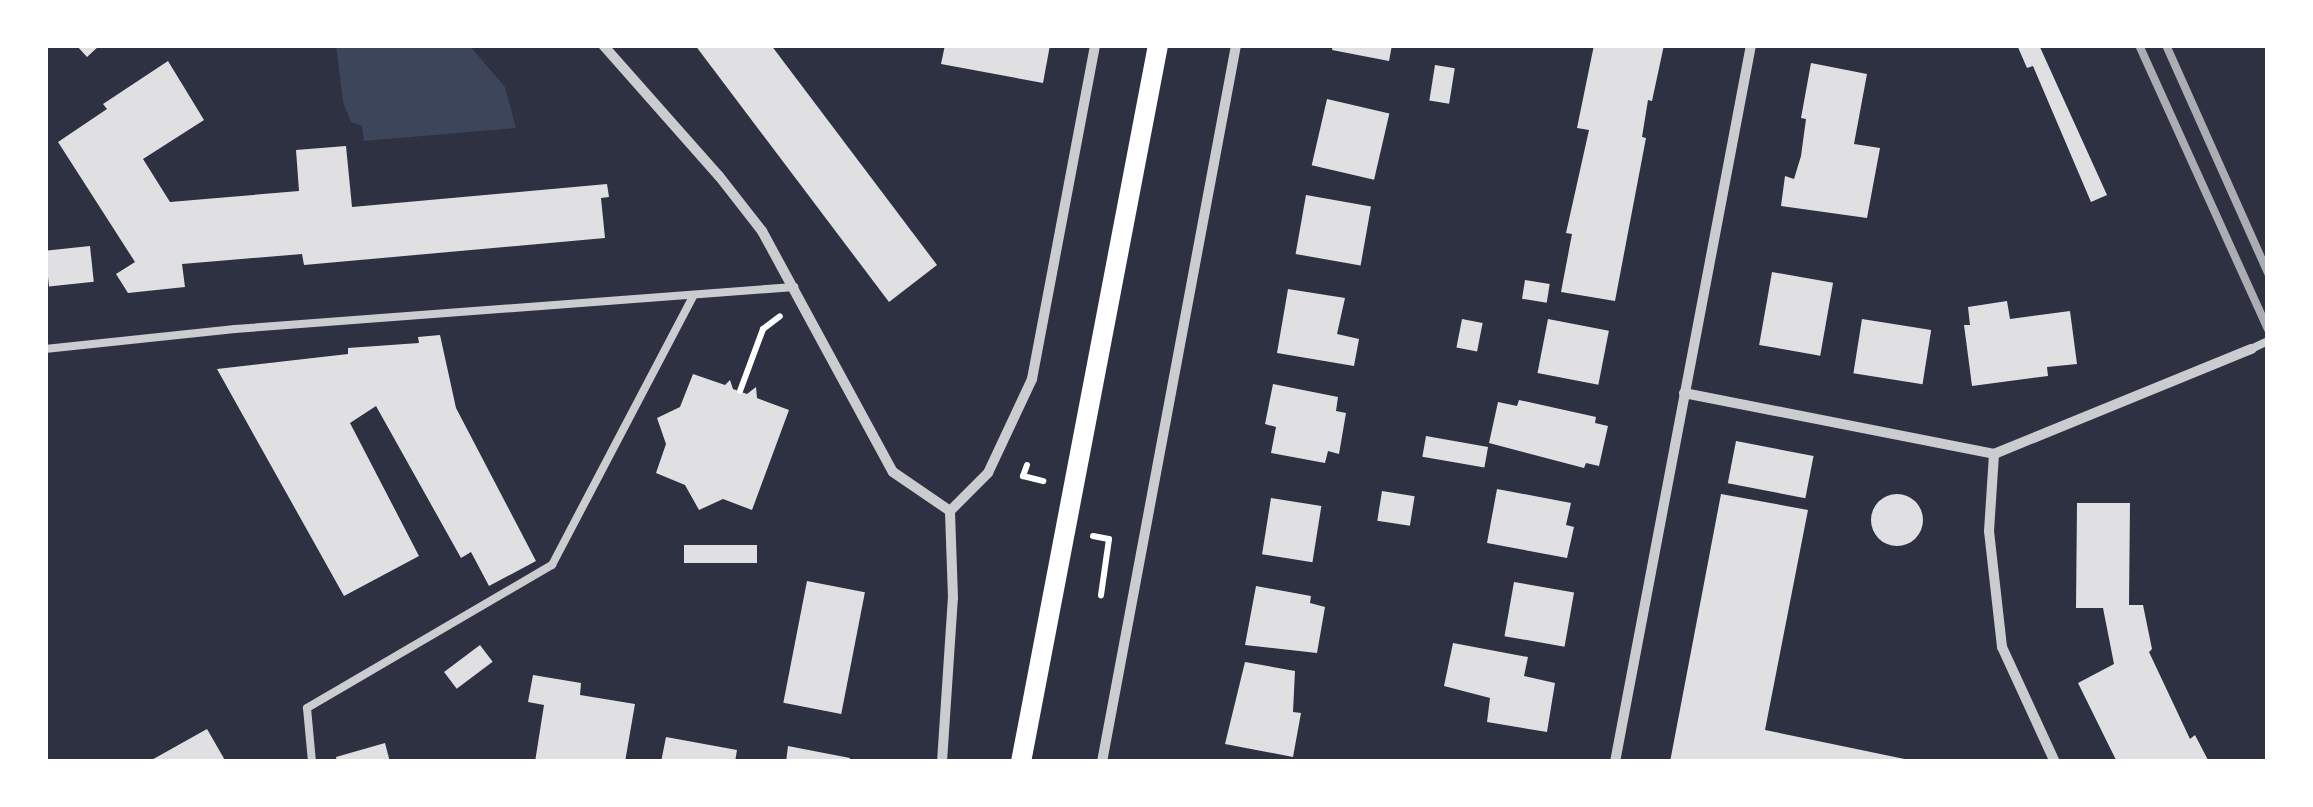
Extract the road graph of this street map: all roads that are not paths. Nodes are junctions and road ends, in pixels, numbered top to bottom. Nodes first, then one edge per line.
1 (603, 45) edge
2 (1095, 45) edge
3 (1158, 45) edge
4 (1236, 45) edge
5 (1750, 45) edge
6 (794, 287) junction
7 (693, 296) junction
8 (2268, 341) edge
9 (2251, 348) joint
10 (45, 350) edge
11 (1684, 393) junction
12 (1994, 454) junction
13 (950, 511) junction
14 (312, 762) edge
15 (942, 762) edge
16 (1021, 762) edge
17 (1102, 762) edge
18 (1615, 762) edge
19 (2054, 762) edge

1 - 6 street
2 - 13 street
3 - 16 main road
4 - 17 street
5 - 11 street
6 - 7 lane
6 - 13 street
7 - 10 lane
7 - 14 lane
8 - 9 lane
9 - 12 street
11 - 12 street
11 - 18 street
12 - 19 street
13 - 15 street

